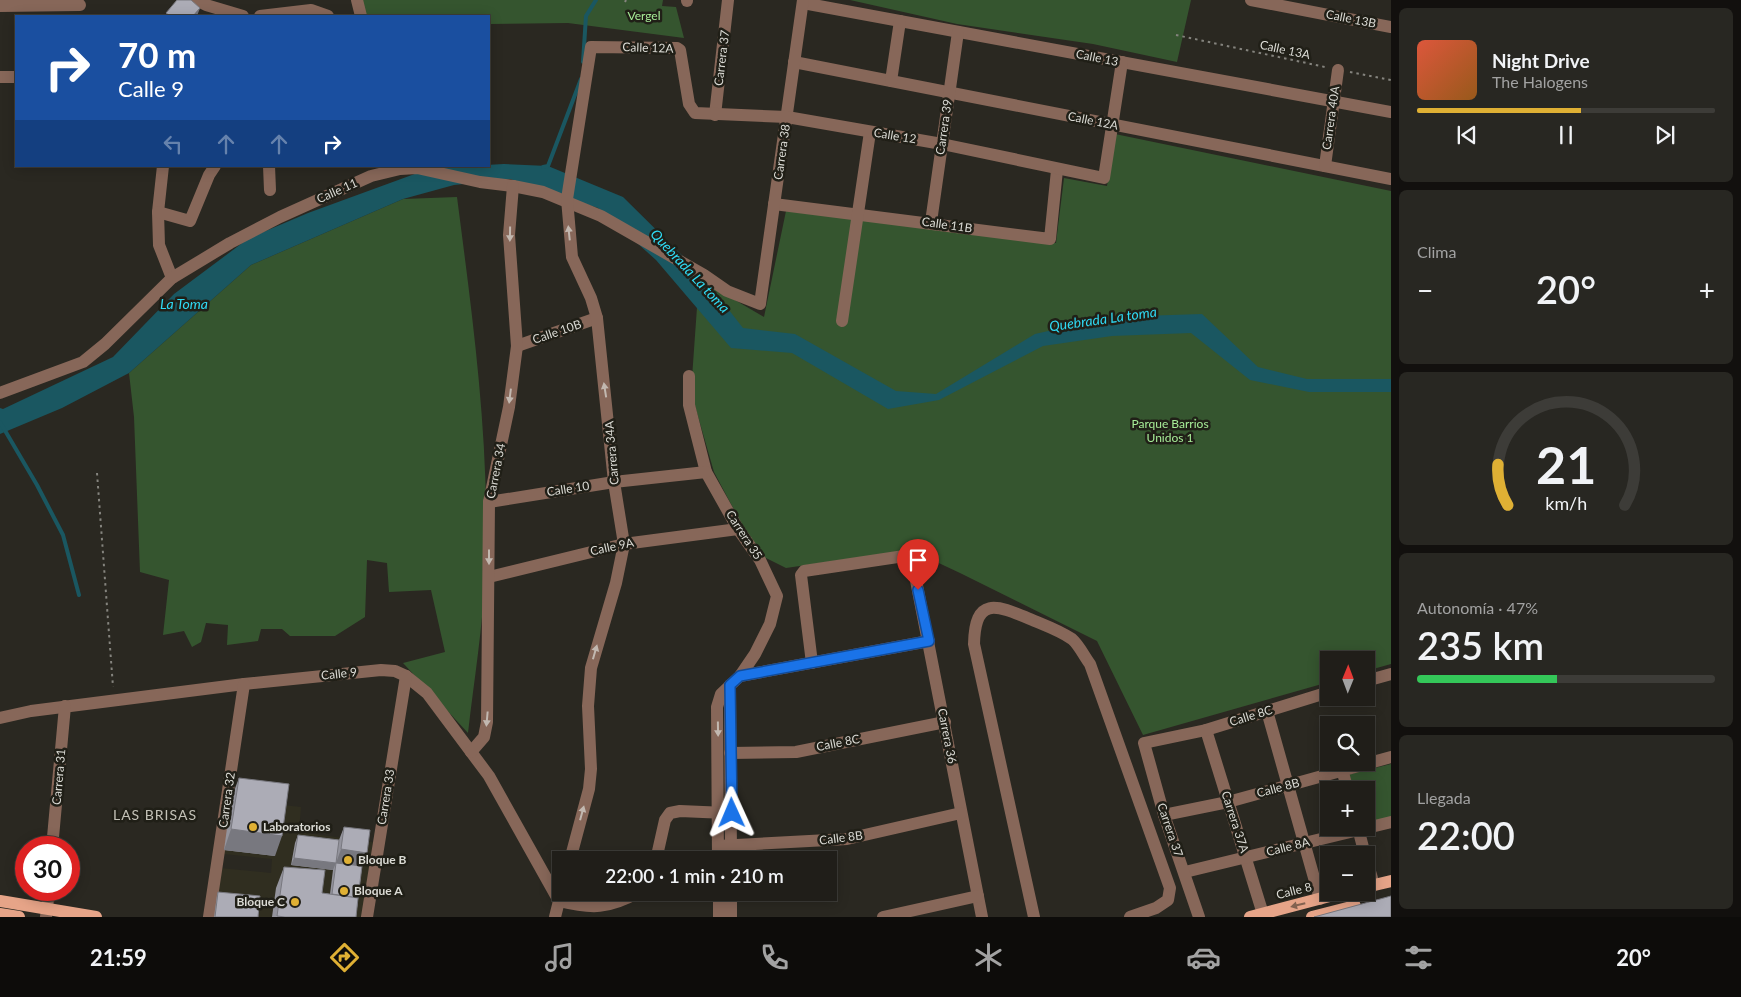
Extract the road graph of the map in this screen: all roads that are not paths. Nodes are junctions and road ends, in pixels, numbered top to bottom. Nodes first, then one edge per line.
1 (196, 0) edge
2 (357, 0) edge
3 (728, 0) edge
4 (1251, 0) edge
5 (803, 2) edge
6 (80, 5) dead end
7 (0, 6) edge
8 (306, 9) edge
9 (240, 15) edge
10 (267, 15) edge
11 (325, 15) edge
12 (361, 15) edge
13 (900, 21) junction
14 (1391, 27) edge
15 (958, 32) junction
16 (591, 47) joint
17 (794, 62) junction
18 (1122, 62) junction
19 (1338, 70) road end
20 (0, 77) edge
21 (15, 77) edge
22 (891, 81) junction
23 (950, 92) junction
24 (1333, 102) junction
25 (689, 104) joint
26 (1391, 112) edge
27 (715, 115) junction
28 (787, 117) junction
29 (1112, 124) junction
30 (870, 132) junction
31 (942, 144) junction
32 (1325, 166) junction
33 (163, 167) edge
34 (214, 167) edge
35 (269, 167) edge
36 (1057, 170) junction
37 (1391, 179) edge
38 (513, 186) junction
39 (270, 190) dead end
40 (567, 201) junction
41 (774, 204) junction
42 (158, 212) junction
43 (856, 214) junction
44 (931, 222) junction
45 (172, 278) junction
46 (760, 304) joint
47 (597, 318) junction
48 (842, 321) dead end
49 (517, 346) junction
50 (690, 376) dead end
51 (0, 393) edge
52 (706, 472) junction
53 (614, 482) junction
54 (489, 502) junction
55 (738, 529) junction
56 (624, 544) junction
57 (489, 576) junction
58 (929, 641) junction
59 (812, 663) junction
60 (1391, 674) edge
61 (406, 676) junction
62 (1375, 678) edge
63 (735, 681) junction
64 (244, 684) junction
65 (1320, 695) edge
66 (65, 706) junction
67 (1267, 711) junction
68 (0, 718) edge
69 (945, 722) junction
70 (1206, 730) junction
71 (1144, 743) joint
72 (471, 752) junction
73 (730, 752) junction
74 (1391, 758) edge
75 (1375, 762) edge
76 (1339, 771) edge
77 (1289, 786) junction
78 (1228, 802) junction
79 (718, 812) junction
80 (732, 813) junction
81 (961, 813) junction
82 (1164, 815) junction
83 (1391, 822) edge
84 (1375, 825) edge
85 (53, 836) edge
86 (1332, 836) edge
87 (1305, 843) junction
88 (725, 846) junction
89 (572, 851) edge
90 (658, 851) edge
91 (722, 851) edge
92 (727, 851) edge
93 (1246, 858) junction
94 (1185, 872) junction
95 (1391, 881) edge
96 (552, 883) edge
97 (1375, 885) edge
98 (978, 896) junction
99 (1320, 899) joint
100 (0, 901) edge
101 (559, 901) edge
102 (569, 901) edge
103 (617, 901) edge
104 (718, 901) edge
105 (731, 901) edge
106 (1364, 904) edge
107 (47, 913) edge
108 (0, 914) edge
109 (1263, 914) junction
110 (19, 917) edge
111 (96, 917) edge
112 (209, 917) edge
113 (367, 917) edge
114 (555, 917) edge
115 (719, 917) edge
116 (731, 917) edge
117 (884, 917) edge
118 (982, 917) edge
119 (1034, 917) edge
120 (1130, 917) edge
121 (1199, 917) edge
122 (1250, 917) edge
123 (1312, 917) edge

1 - 9 street
2 - 12 street
3 - 27 street, Carrera 37
4 - 14 street, Calle 13B
5 - 13 street, Calle 13
5 - 17 street, Carrera 38
6 - 7 street
8 - 10 street
8 - 11 street
13 - 15 street, Calle 13
13 - 22 street
15 - 18 street, Calle 13
15 - 23 street, Carrera 39
16 - 25 street, Calle 12A
16 - 40 street, Carrera 34A
17 - 22 street, Calle 12A
17 - 28 street, Carrera 38
18 - 24 street, Calle 13
18 - 29 street
19 - 24 street, Carrera 40A
20 - 21 street
22 - 23 street, Calle 12A
23 - 29 street, Calle 12A
23 - 31 street, Carrera 39
24 - 26 street, Calle 13
24 - 32 street, Carrera 40A
25 - 27 street, Calle 12
27 - 28 street, Calle 12
28 - 30 street, Calle 12
28 - 41 street, Carrera 38
29 - 32 street, Calle 12A
29 - 36 street, Calle 12
30 - 31 street, Calle 12
30 - 43 street
31 - 36 street, Calle 12
31 - 44 street, Carrera 39
32 - 37 street, Calle 12A
33 - 42 street
34 - 42 street
35 - 39 street
36 - 44 street, Calle 11B
38 - 40 street, Calle 11
38 - 45 street, Calle 11
38 -> 49 street, Carrera 34
40 - 46 street, Calle 11
47 -> 40 street, Carrera 34A
41 - 43 street, Calle 11B
41 - 46 street, Carrera 38
42 - 45 street
43 - 44 street, Calle 11B
43 - 48 street
45 - 51 street, Calle 11
47 - 49 street, Calle 10B
53 -> 47 street, Carrera 34A
49 -> 54 street, Carrera 34
50 - 52 street, Carrera 35
52 - 53 street, Calle 10
52 - 55 street, Carrera 35
53 - 54 street, Calle 10
53 - 56 street, Carrera 34A
54 -> 57 street, Carrera 34
55 - 56 street, Calle 9A
55 - 63 street, Carrera 35
56 - 57 street, Calle 9A
89 -> 56 street, Carrera 34A
57 -> 72 street, Carrera 34
58 - 59 street
58 - 59 street, Carrera 36
58 - 69 street, Carrera 36
59 - 63 street
60 - 62 street
61 - 64 street, Calle 9
61 - 72 street, Calle 9
61 - 113 street, Carrera 33
63 - 73 street, Carrera 35
63 -> 79 street, Carrera 35
64 - 66 street, Calle 9
64 - 112 street, Carrera 32
65 - 67 street, Calle 8C
66 - 68 street, Calle 9
66 - 85 street, Carrera 31
67 - 70 street, Calle 8C
67 - 77 street
69 - 73 street, Calle 8C
69 - 81 street, Carrera 36
70 - 71 street, Calle 8C
70 - 78 street, Carrera 37A
71 - 82 street, Carrera 37
72 - 96 street, Calle 9
73 - 80 street, Carrera 35
74 - 75 street, Calle 8B
76 - 77 street, Calle 8B
77 - 78 street, Calle 8B
77 - 87 street
78 - 82 street, Calle 8B
78 - 93 street, Carrera 37A
79 - 80 street
79 - 88 street, Carrera 35
79 - 90 street
80 - 88 street, Carrera 35
81 - 88 street, Calle 8B
81 - 98 street, Carrera 36
82 - 94 street, Carrera 37
83 - 84 street, Calle 8A
86 - 87 street, Calle 8A
87 - 93 street, Calle 8A
87 - 99 street
88 - 91 street, Carrera 35
88 - 92 street, Carrera 35
93 - 94 street, Calle 8A
93 - 109 street, Carrera 37A
94 - 121 street, Carrera 37
95 - 97 main road
98 - 117 street
98 - 118 street, Carrera 36
99 -> 109 main road, Calle 8
100 - 107 main road
101 - 114 street
102 - 103 street
104 - 115 street
105 - 116 street
106 - 123 main road
107 - 111 main road
108 - 110 main road
109 - 122 main road, Calle 8
119 - 120 street

